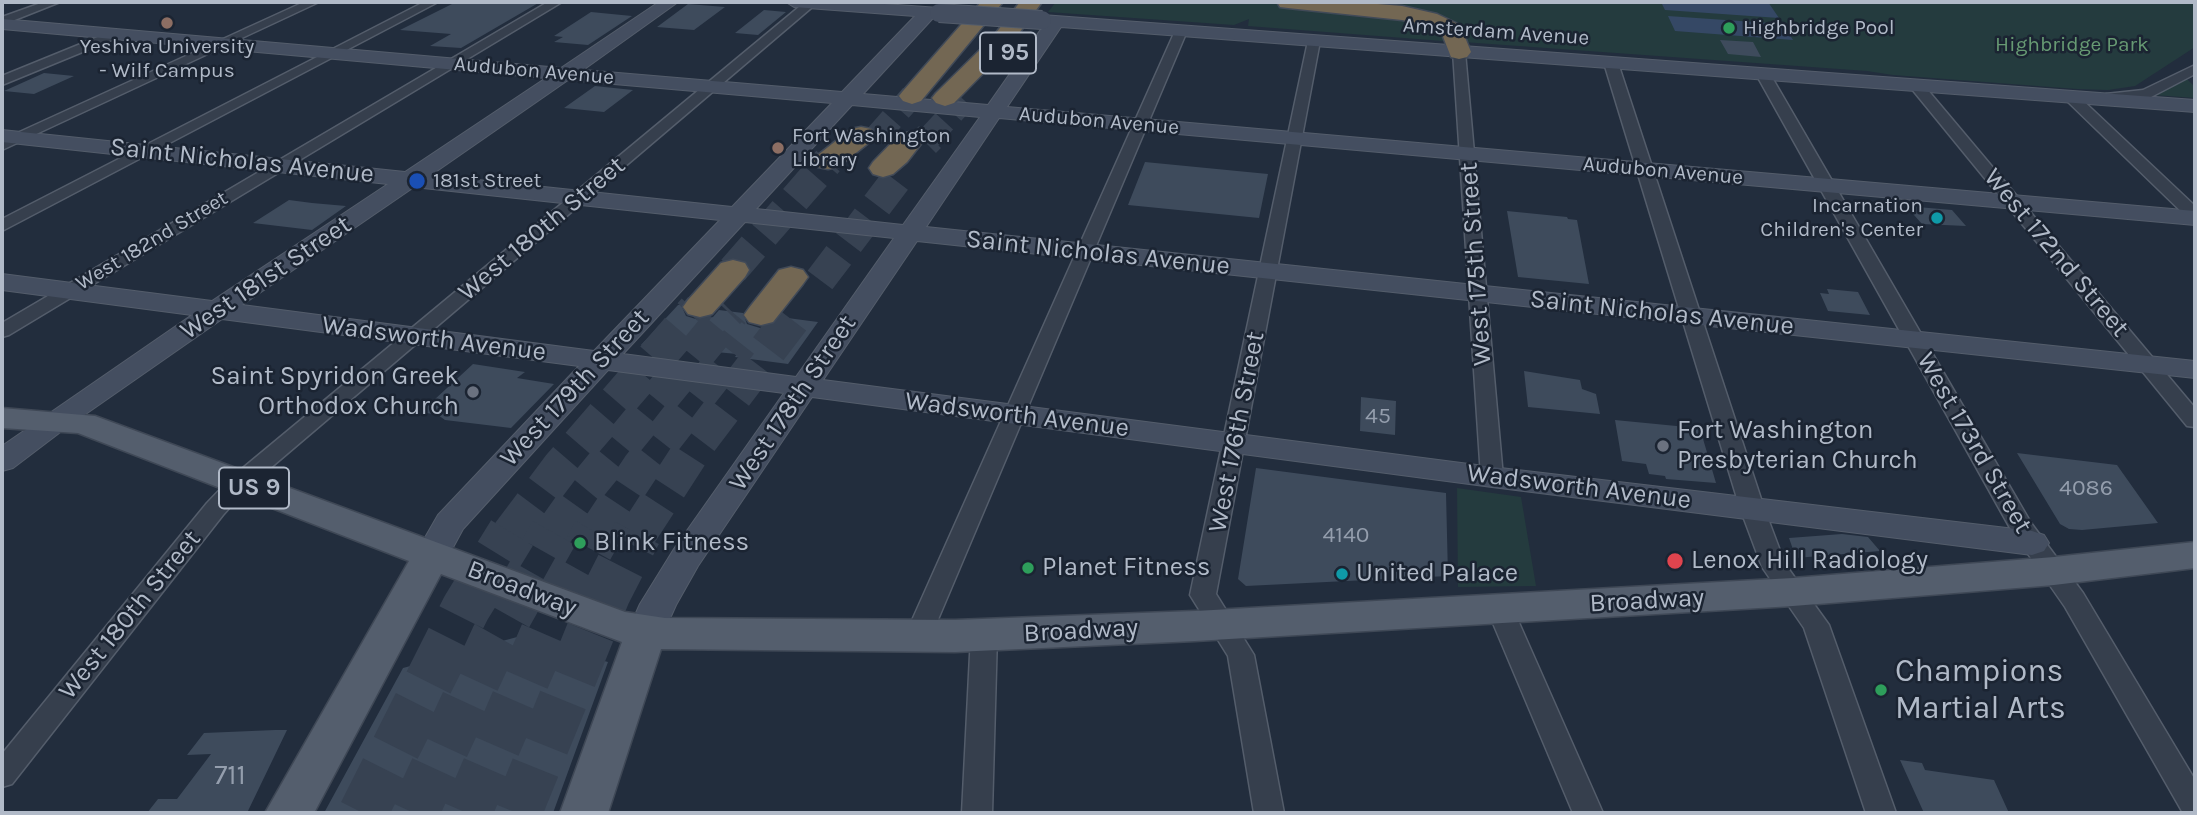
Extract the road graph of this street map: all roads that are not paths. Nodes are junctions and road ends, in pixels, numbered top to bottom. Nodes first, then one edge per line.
1 (54, 2) edge
2 (313, 2) edge
3 (432, 2) edge
4 (556, 2) edge
5 (670, 2) edge
6 (802, 2) edge
7 (1288, 2) edge
8 (993, 4) edge
9 (1035, 9) edge
10 (944, 15) edge
11 (2, 23) edge
12 (1181, 31) junction
13 (115, 34) junction
14 (1314, 41) junction
15 (223, 44) junction
16 (1459, 52) junction
17 (333, 53) junction
18 (1611, 63) junction
19 (452, 64) junction
20 (2194, 71) edge
21 (566, 74) junction
22 (1763, 74) junction
23 (2, 81) edge
24 (1916, 85) junction
25 (712, 87) junction
26 (927, 97) junction
27 (2071, 97) junction
28 (848, 99) junction
29 (2101, 99) junction
30 (2195, 106) edge
31 (995, 111) junction
32 (1142, 125) junction
33 (887, 138) joint
34 (1295, 138) junction
35 (8, 140) edge
36 (145, 151) junction
37 (1469, 154) junction
38 (280, 165) junction
39 (1643, 169) junction
40 (412, 180) junction
41 (1826, 185) junction
42 (580, 197) junction
43 (2013, 202) junction
44 (739, 214) junction
45 (2195, 217) edge
46 (2, 226) edge
47 (910, 233) junction
48 (1086, 251) junction
49 (1269, 271) junction
50 (777, 275) joint
51 (2, 282) edge
52 (68, 291) junction
53 (1478, 293) junction
54 (218, 311) junction
55 (1689, 316) junction
56 (2, 331) edge
57 (415, 336) junction
58 (1915, 340) junction
59 (601, 360) junction
60 (2149, 365) junction
61 (2195, 370) edge
62 (803, 387) junction
63 (1014, 414) junction
64 (2, 418) edge
65 (56, 420) junction
66 (2195, 421) edge
67 (1236, 443) junction
68 (2, 461) edge
69 (1492, 477) junction
70 (240, 482) junction
71 (1752, 508) junction
72 (432, 555) junction
73 (2195, 555) edge
74 (2043, 557) junction
75 (1793, 592) junction
76 (1500, 609) junction
77 (1222, 624) junction
78 (646, 633) junction
79 (984, 635) junction
80 (918, 636) junction
81 (2, 775) edge
82 (2195, 806) edge
83 (289, 813) edge
84 (584, 813) edge
85 (977, 813) edge
86 (1269, 813) edge
87 (1588, 813) edge
88 (1881, 813) edge

1 - 11 street
2 - 15 street
3 - 17 street
4 - 19 street, West 182nd Street
5 - 21 main road, West 181st Street
6 - 10 main road
6 - 25 street, West 180th Street
7 - 16 highway
8 - 9 main road, Amsterdam Avenue, bridge
8 - 10 highway
8 - 26 highway, I 95
9 - 12 main road, Amsterdam Avenue
9 - 26 highway, I 95
9 - 26 highway
9 - 26 highway, I 95
9 - 31 main road, West 178th Street
10 - 26 highway
10 - 28 main road, West 179th Street
11 - 13 main road, Audubon Avenue
12 - 14 main road, Amsterdam Avenue
12 - 32 street
13 - 15 main road, Audubon Avenue
13 - 23 street
14 - 16 main road, Amsterdam Avenue
14 - 34 street, West 176th Street
15 - 17 main road, Audubon Avenue
15 - 35 street
16 - 18 main road, Amsterdam Avenue
16 - 37 street, West 175th Street
17 - 19 main road, Audubon Avenue
17 - 36 street
18 - 22 main road, Amsterdam Avenue
18 - 39 street
19 - 21 main road, Audubon Avenue
19 - 38 street, West 182nd Street
20 - 29 street
21 - 25 main road, Audubon Avenue
21 - 40 main road, West 181st Street
22 - 24 main road, Amsterdam Avenue
22 - 41 street, West 173rd Street
24 - 27 main road, Amsterdam Avenue
24 - 43 street, West 172nd Street
25 - 28 main road, Audubon Avenue
25 - 42 street, West 180th Street
27 - 29 main road, Amsterdam Avenue
27 - 45 street
28 - 31 main road, Audubon Avenue
28 - 44 main road, West 179th Street
29 - 30 main road, Amsterdam Avenue
31 - 32 main road, Audubon Avenue
31 - 47 main road, West 178th Street
32 - 34 main road, Audubon Avenue
32 - 48 street
33 - 33 highway
34 - 37 main road, Audubon Avenue
34 - 49 street, West 176th Street
35 - 36 main road, Saint Nicholas Avenue
36 - 38 main road, Saint Nicholas Avenue
36 - 46 street
37 - 39 main road, Audubon Avenue
37 - 53 street, West 175th Street
38 - 40 main road, Saint Nicholas Avenue
38 - 52 street, West 182nd Street
39 - 41 main road, Audubon Avenue
39 - 55 street
40 - 42 main road, Saint Nicholas Avenue
40 - 54 main road, West 181st Street
41 - 43 main road, Audubon Avenue
41 - 58 street, West 173rd Street
42 - 44 main road, Saint Nicholas Avenue
42 - 57 street, West 180th Street
43 - 45 main road, Audubon Avenue
43 - 60 street, West 172nd Street
44 - 47 main road, Saint Nicholas Avenue
44 - 59 main road, West 179th Street
47 - 48 main road, Saint Nicholas Avenue
47 - 62 main road, West 178th Street
48 - 49 main road, Saint Nicholas Avenue
48 - 63 street
49 - 53 main road, Saint Nicholas Avenue
49 - 67 street, West 176th Street
50 - 50 highway
51 - 52 main road, Wadsworth Avenue
52 - 54 main road, Wadsworth Avenue
52 - 56 street, West 182nd Street
53 - 55 main road, Saint Nicholas Avenue
53 - 69 street, West 175th Street
54 - 57 main road, Wadsworth Avenue
54 - 65 main road, West 181st Street
55 - 58 main road, Saint Nicholas Avenue
55 - 71 street
57 - 59 main road, Wadsworth Avenue
57 - 70 street, West 180th Street
58 - 60 main road, Saint Nicholas Avenue
58 - 74 street, West 173rd Street
59 - 62 main road, Wadsworth Avenue
59 - 72 main road, West 179th Street
60 - 61 main road, Saint Nicholas Avenue
60 - 66 street, West 172nd Street
62 - 63 main road, Wadsworth Avenue
62 - 78 main road, West 178th Street
63 - 67 main road, Wadsworth Avenue
63 - 80 street
64 - 65 main road, Broadway / US 9
65 - 68 main road, West 181st Street
65 - 70 main road, Broadway / US 9
67 - 69 main road, Wadsworth Avenue
67 - 77 street, West 176th Street
69 - 71 main road, Wadsworth Avenue
70 - 72 main road, Broadway / US 9
70 - 81 street, West 180th Street
71 - 74 main road, Wadsworth Avenue
71 - 75 street
72 - 78 main road, Broadway / US 9
72 - 83 main road, West 179th Street
73 - 74 main road, Broadway
74 - 75 main road, Broadway
74 - 82 street, West 173rd Street
75 - 76 main road, Broadway
75 - 88 street
76 - 77 main road, Broadway
76 - 87 street
77 - 79 main road, Broadway
77 - 86 street, West 176th Street
78 - 80 main road, Broadway
78 - 84 main road, West 178th Street
79 - 80 main road, Broadway
79 - 85 street

